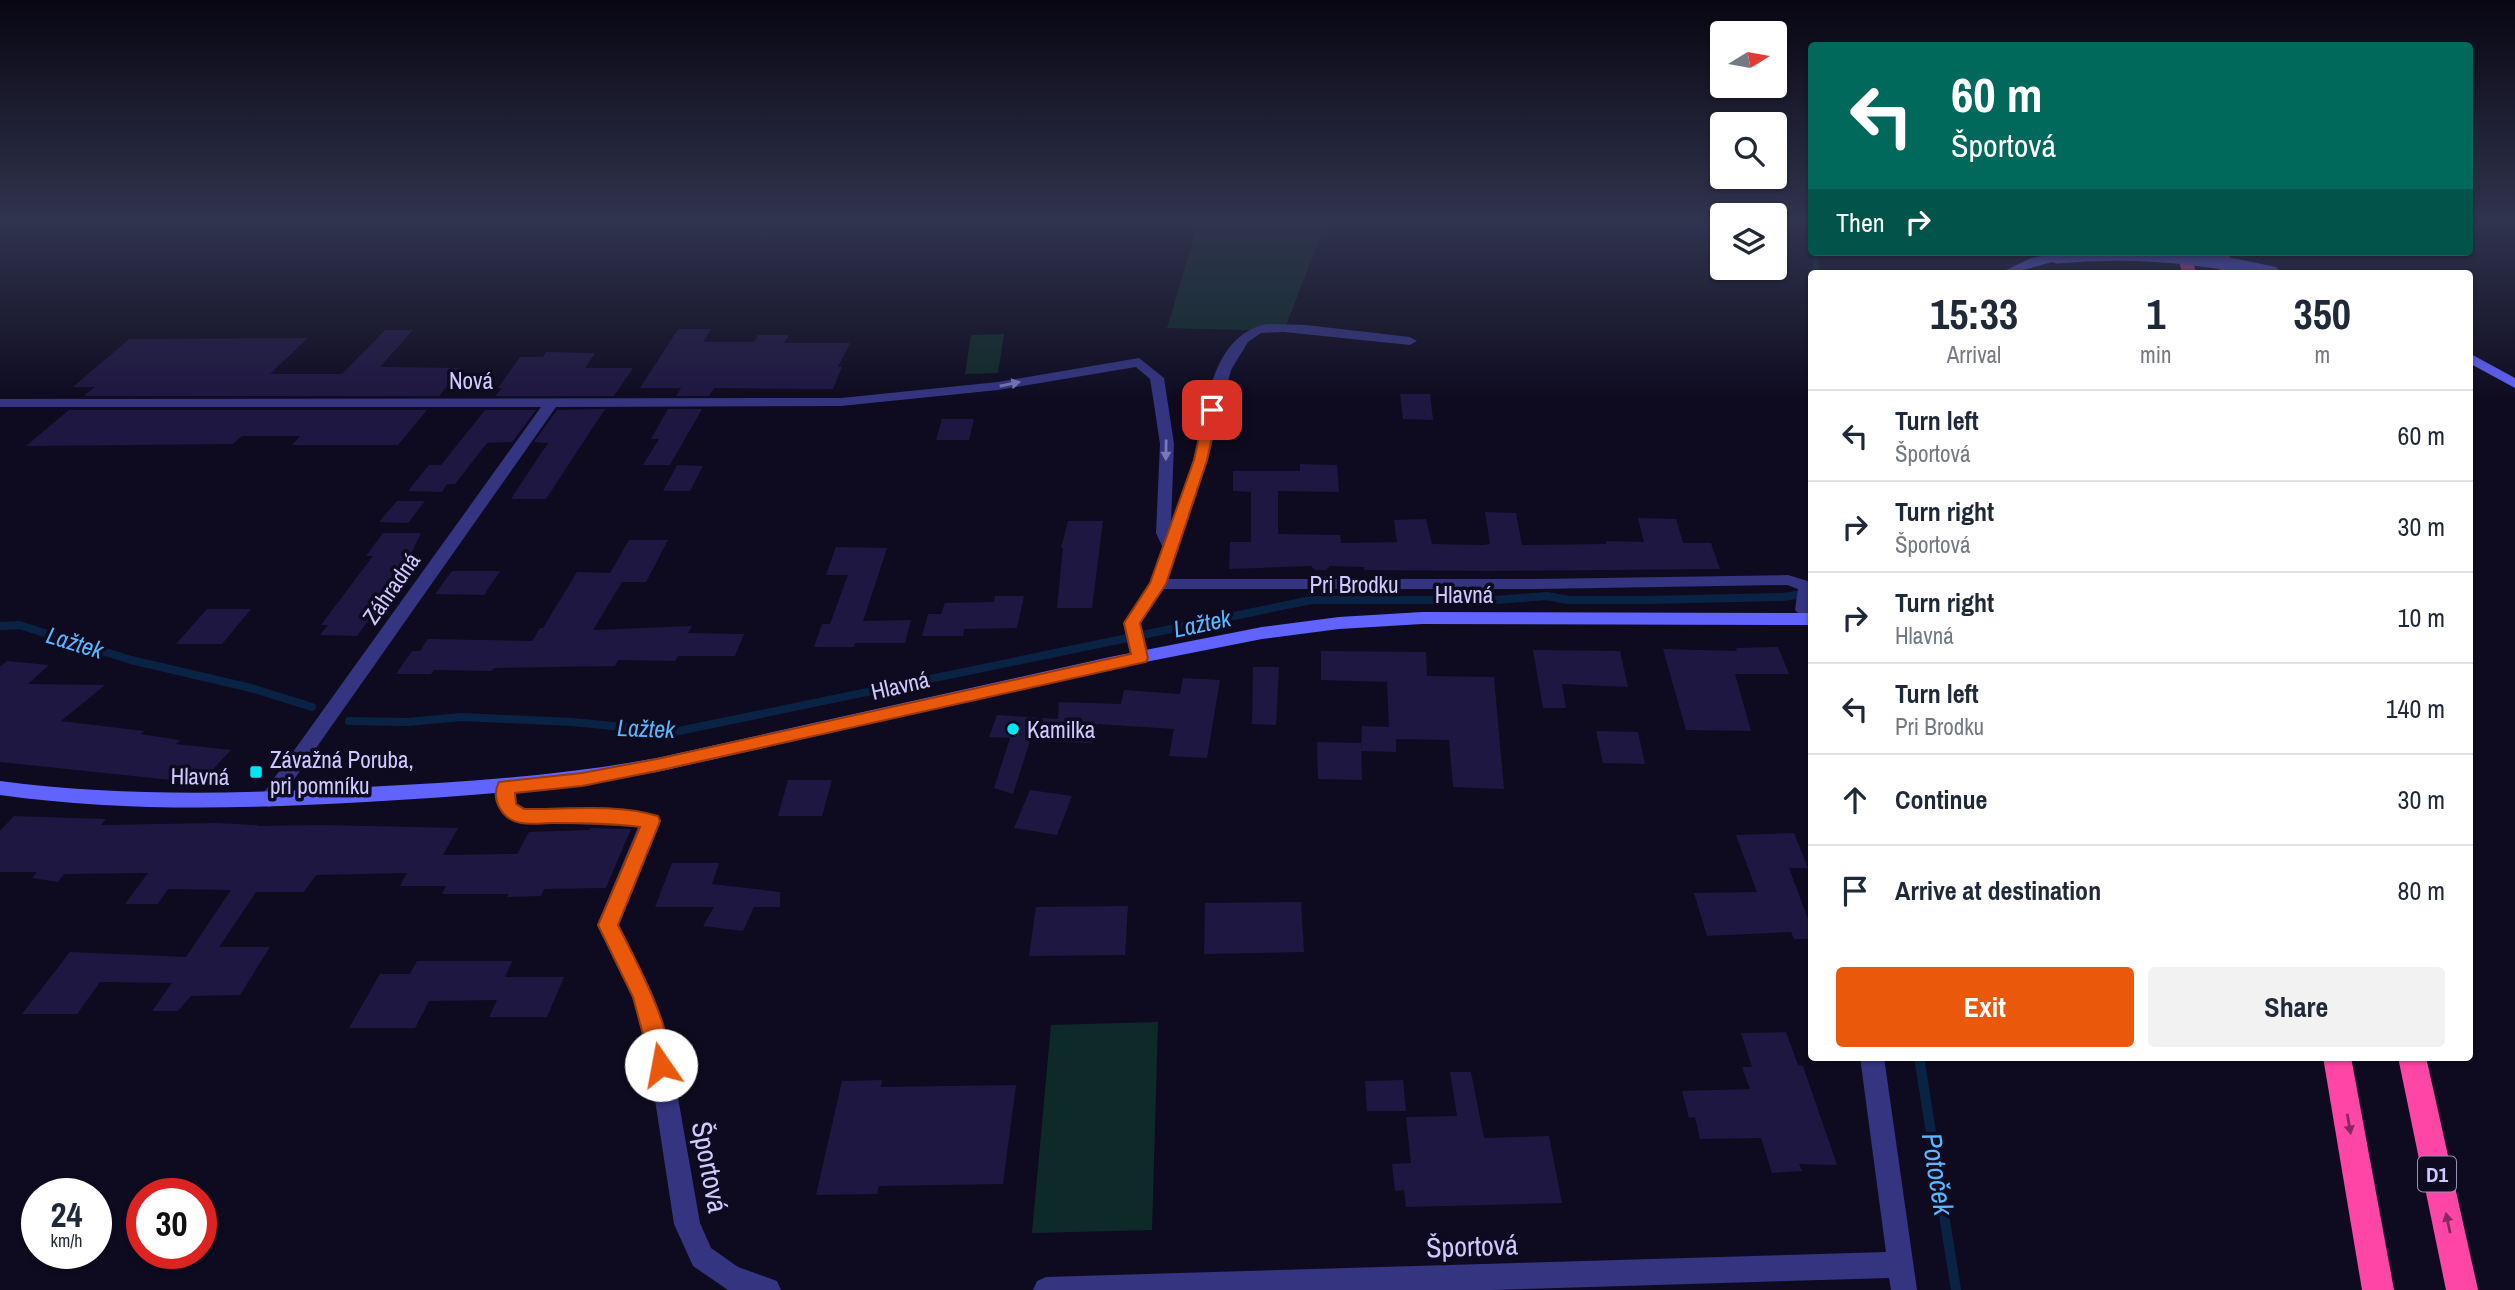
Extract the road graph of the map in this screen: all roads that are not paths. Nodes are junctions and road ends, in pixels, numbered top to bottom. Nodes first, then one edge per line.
1 (1410, 341) dead end
2 (2473, 359) edge
3 (2515, 384) edge
4 (0, 403) edge
5 (18, 403) junction
6 (551, 403) junction
7 (0, 417) edge
8 (1171, 547) junction
9 (1158, 584) junction
10 (1808, 600) edge
11 (1808, 614) edge
12 (1136, 640) junction
13 (505, 787) junction
14 (0, 788) edge
15 (269, 800) junction
16 (1873, 1061) edge
17 (2338, 1061) edge
18 (2413, 1061) edge
19 (1902, 1278) edge
20 (768, 1290) edge
21 (1046, 1290) edge
22 (2378, 1290) edge
23 (2462, 1290) edge

1 - 8 street
2 - 3 street
4 - 5 street, Nová
5 - 6 street, Nová
5 - 7 street
6 -> 8 street, Nová
6 - 15 street, Záhradná
8 - 9 street
9 - 10 street, Pri Brodku
9 - 12 street
11 - 12 street, Hlavná
12 - 13 street, Hlavná
13 - 15 street, Hlavná
13 - 20 street, Športová
14 - 15 street, Hlavná
16 - 19 street
17 -> 22 highway
23 -> 18 highway, D1
19 - 21 street, Športová

